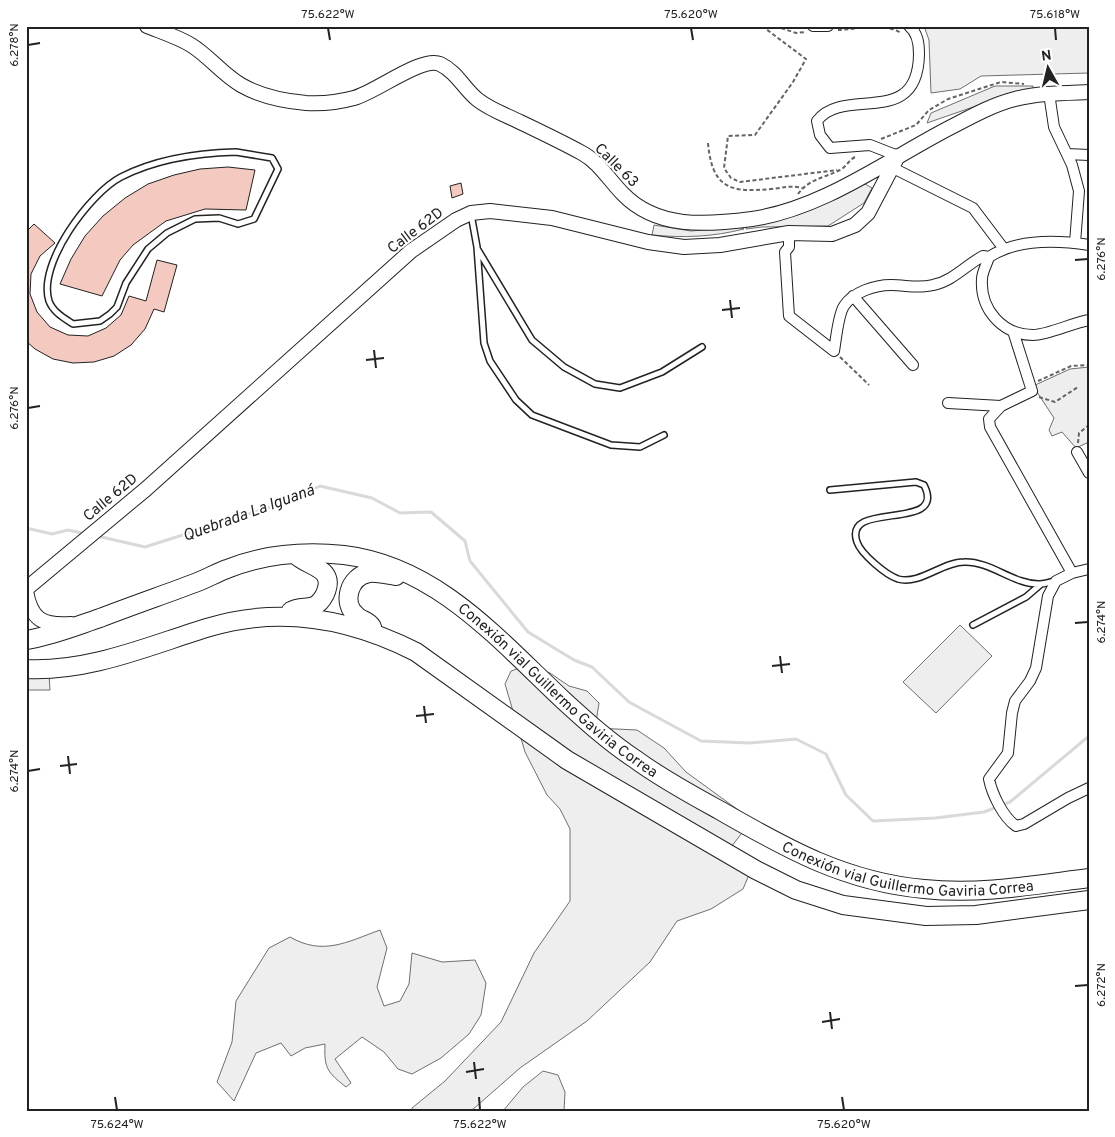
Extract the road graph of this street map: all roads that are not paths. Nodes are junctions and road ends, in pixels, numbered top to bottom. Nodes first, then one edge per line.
1 (147, 26) edge
2 (909, 26) edge
3 (1070, 92) junction
4 (1089, 92) edge
5 (1049, 93) junction
6 (1089, 99) edge
7 (1067, 154) junction
8 (1089, 155) edge
9 (894, 162) junction
10 (278, 169) joint
11 (471, 213) junction
12 (789, 233) junction
13 (1075, 243) junction
14 (1089, 245) edge
15 (477, 247) junction
16 (1004, 249) junction
17 (989, 257) junction
18 (853, 296) junction
19 (1089, 320) edge
20 (1013, 331) junction
21 (702, 347) dead end
22 (913, 365) dead end
23 (948, 403) dead end
24 (1002, 406) junction
25 (664, 435) dead end
26 (1077, 452) road end
27 (1089, 473) edge
28 (830, 490) dead end
29 (295, 554) junction
30 (1089, 569) edge
31 (1072, 573) junction
32 (419, 578) junction
33 (1056, 581) junction
34 (1040, 584) junction
35 (28, 588) edge
36 (282, 616) junction
37 (87, 622) junction
38 (972, 625) dead end
39 (376, 633) junction
40 (26, 640) edge
41 (26, 669) edge
42 (1089, 788) edge
43 (1089, 878) edge
44 (1089, 900) edge

1 - 9 main road, Calle 63
2 - 9 street
3 - 4 main road, Calle 63
3 - 5 main road, Calle 63
3 - 6 lane
5 - 7 street
5 - 9 main road, Calle 63
7 - 8 street
7 - 13 street
9 - 12 main road, Calle 62D
9 - 16 street
10 - 10 lane
11 - 12 main road, Calle 62D
11 - 15 lane
11 - 35 main road, Calle 62D
12 - 18 street
13 - 14 street
13 - 16 street
15 - 21 lane
15 - 25 lane
16 - 17 street
17 - 18 street
17 - 20 street
18 - 22 street
19 - 20 street
20 - 24 street
23 - 24 street
24 - 31 street
26 - 27 street
28 - 34 lane
29 - 32 highway, Conexión vial Guillermo Gaviria Correa
29 - 36 highway
29 - 37 highway, Conexión vial Guillermo Gaviria Correa
30 - 31 street
31 - 33 street
32 - 39 highway
32 - 43 highway, Conexión vial Guillermo Gaviria Correa
33 - 34 lane
33 - 42 street
34 - 38 lane
35 - 37 main road, Calle 62D
36 - 39 highway, Conexión vial Guillermo Gaviria Correa
36 - 41 highway, Conexión vial Guillermo Gaviria Correa
37 - 40 highway, Conexión vial Guillermo Gaviria Correa
39 - 44 highway, Conexión vial Guillermo Gaviria Correa

